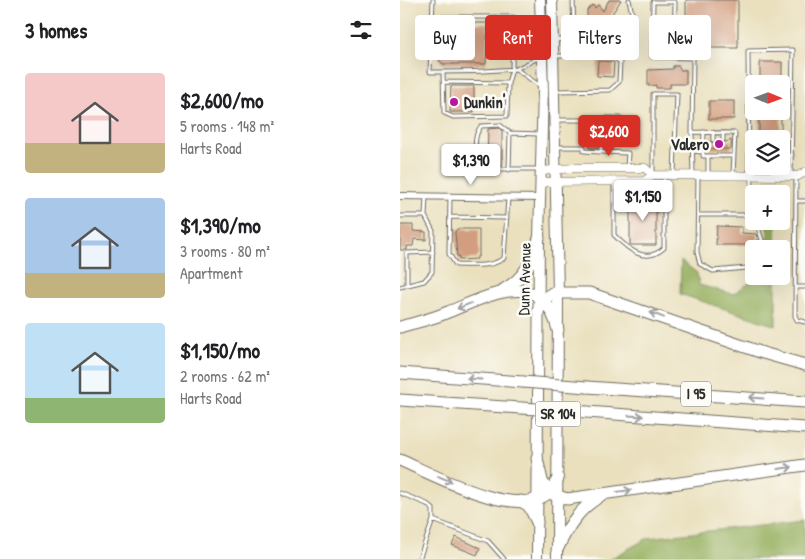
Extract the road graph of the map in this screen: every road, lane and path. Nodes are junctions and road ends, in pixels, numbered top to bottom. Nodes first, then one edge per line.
1 (433, 0) edge
2 (540, 0) edge
3 (552, 0) edge
4 (573, 0) edge
5 (629, 0) edge
6 (433, 15) edge
7 (540, 15) edge
8 (573, 15) edge
9 (632, 15) edge
10 (475, 17) edge
11 (561, 39) edge
12 (552, 40) junction
13 (552, 56) junction
14 (674, 58) joint
15 (430, 60) edge
16 (533, 60) edge
17 (542, 60) edge
18 (693, 60) edge
19 (514, 69) junction
20 (443, 72) junction
21 (444, 82) junction
22 (508, 83) junction
23 (548, 89) junction
24 (553, 120) junction
25 (750, 130) edge
26 (692, 132) junction
27 (704, 132) junction
28 (713, 132) junction
29 (510, 133) junction
30 (723, 133) junction
31 (542, 134) junction
32 (713, 140) dead end
33 (723, 140) dead end
34 (554, 147) junction
35 (713, 149) dead end
36 (723, 149) dead end
37 (601, 152) junction
38 (692, 152) junction
39 (704, 152) junction
40 (792, 155) joint
41 (708, 156) junction
42 (713, 156) junction
43 (723, 156) junction
44 (734, 156) junction
45 (627, 168) junction
46 (510, 170) junction
47 (541, 170) junction
48 (555, 170) junction
49 (653, 175) junction
50 (664, 175) junction
51 (674, 175) junction
52 (696, 175) junction
53 (708, 176) junction
54 (733, 176) junction
55 (750, 176) junction
56 (799, 177) edge
57 (614, 181) junction
58 (542, 182) junction
59 (554, 182) junction
60 (751, 185) edge
61 (400, 196) edge
62 (426, 196) junction
63 (450, 196) junction
64 (508, 197) junction
65 (541, 198) junction
66 (796, 201) junction
67 (805, 201) edge
68 (698, 215) junction
69 (400, 216) edge
70 (425, 216) junction
71 (745, 216) edge
72 (450, 217) junction
73 (507, 218) junction
74 (539, 238) junction
75 (433, 252) junction
76 (745, 268) edge
77 (407, 285) junction
78 (400, 287) edge
79 (795, 287) junction
80 (805, 287) edge
81 (497, 293) junction
82 (558, 293) junction
83 (541, 298) junction
84 (538, 311) joint
85 (805, 322) edge
86 (400, 327) edge
87 (558, 330) junction
88 (805, 365) edge
89 (400, 373) edge
90 (400, 400) edge
91 (805, 402) edge
92 (805, 428) edge
93 (538, 458) junction
94 (400, 460) edge
95 (805, 465) edge
96 (558, 479) joint
97 (400, 493) edge
98 (604, 493) junction
99 (554, 495) junction
100 (537, 498) junction
101 (521, 501) junction
102 (433, 520) junction
103 (537, 522) junction
104 (557, 554) edge
105 (418, 559) edge
106 (504, 559) edge
107 (537, 559) edge

1 - 6 lane
2 - 7 main road, Dunn Avenue / SR 104
3 - 12 main road, Dunn Avenue / SR 104
4 - 8 lane
5 - 9 lane
10 - 19 lane
11 - 12 lane
12 - 13 main road, Dunn Avenue / SR 104
13 - 23 main road, Dunn Avenue / SR 104
13 - 23 lane
14 - 14 lane
15 - 20 lane
16 - 19 lane
17 - 23 main road, Dunn Avenue / SR 104
18 - 26 lane
19 - 20 lane
19 - 22 lane
19 - 23 lane
20 - 21 lane
21 - 22 lane
21 - 22 lane
23 - 24 main road, Dunn Avenue / SR 104
23 - 31 main road, Dunn Avenue / SR 104
24 - 34 main road, Dunn Avenue / SR 104
24 - 37 lane
25 - 40 lane
26 - 27 lane
26 - 38 lane
27 - 28 lane
27 - 39 lane
28 - 30 lane
28 - 32 lane
29 - 31 lane
29 - 46 lane
29 - 46 lane
30 - 33 lane
30 - 44 lane
31 - 47 main road, Dunn Avenue / SR 104
34 - 37 lane
34 - 48 main road, Dunn Avenue / SR 104
35 - 42 lane
36 - 43 lane
37 - 45 lane
38 - 39 lane
38 - 52 lane
39 - 41 lane
40 - 56 lane
41 - 42 lane
41 - 53 lane
42 - 43 lane
43 - 44 lane
44 - 54 lane
45 - 48 street
45 - 49 street
46 - 47 lane
47 - 48 street
47 - 58 main road, Dunn Avenue / SR 104
48 - 59 main road, Dunn Avenue / SR 104
49 - 50 street
49 - 51 lane
49 - 57 street
50 - 51 street
50 - 57 lane
51 - 52 street
52 - 53 street
52 - 68 lane
53 - 54 street
54 - 55 street
55 - 56 street
55 - 60 lane
56 - 66 lane
57 - 59 street
58 - 59 street
58 - 65 main road, Dunn Avenue / SR 104
59 - 82 main road, Dunn Avenue / SR 104
61 - 62 street
62 - 63 street
62 - 70 lane
63 - 64 street
63 - 72 lane
64 - 65 street
64 - 73 lane
65 - 74 main road, Dunn Avenue / SR 104
66 - 67 lane
66 - 79 lane
68 - 71 lane
68 - 76 lane
69 - 70 lane
70 - 75 lane
72 - 73 lane
72 - 73 lane
74 - 81 highway
74 - 83 main road, Dunn Avenue / SR 104
75 - 77 lane
75 - 77 lane
77 - 78 lane
79 - 80 lane
79 - 85 lane
81 - 83 highway
81 -> 86 highway
82 - 83 highway
82 - 87 main road, Dunn Avenue / SR 104
88 -> 82 highway
83 - 84 highway
83 - 87 highway
84 - 93 main road, Dunn Avenue / SR 104
87 - 96 main road, Dunn Avenue / SR 104
91 -> 89 highway, I 95, bridge
90 -> 92 highway, I 95, bridge
93 - 99 highway
93 - 100 main road, Dunn Avenue / SR 104
94 -> 101 highway
98 -> 95 highway
96 - 99 highway
97 - 102 lane
98 - 99 highway
98 - 104 highway
99 - 100 highway
99 - 104 main road
100 - 101 highway
100 - 103 main road, Dunn Avenue / SR 104
101 - 103 highway
102 - 105 lane
102 - 106 lane
103 - 107 main road, Dunn Avenue / SR 104

